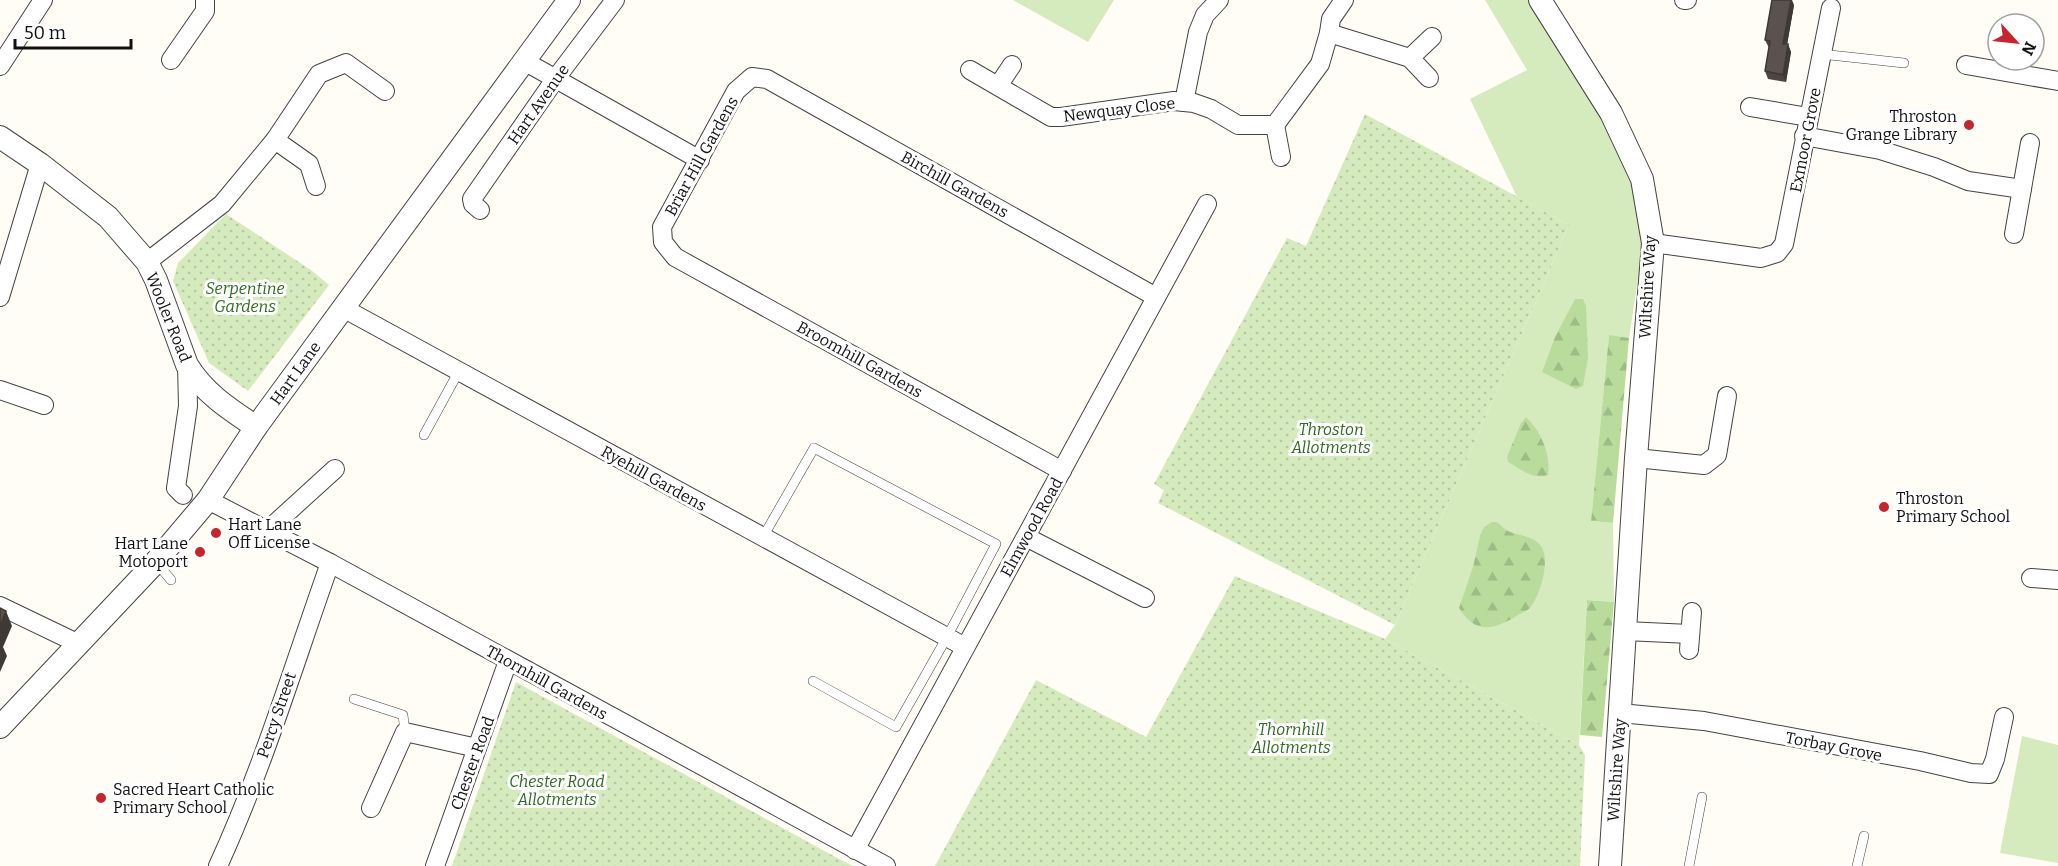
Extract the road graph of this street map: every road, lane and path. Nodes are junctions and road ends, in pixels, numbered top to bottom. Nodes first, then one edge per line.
1 (43, 0) edge
2 (205, 0) edge
3 (569, 0) edge
4 (615, 0) edge
5 (1344, 0) edge
6 (1540, 0) edge
7 (1213, 2) edge
8 (1831, 8) dead end
9 (1329, 33) junction
10 (1432, 37) dead end
11 (1821, 54) junction
12 (1410, 58) junction
13 (171, 60) dead end
14 (524, 61) junction
15 (1904, 63) dead end
16 (1012, 65) dead end
17 (1966, 65) dead end
18 (0, 66) edge
19 (970, 70) dead end
20 (752, 77) joint
21 (556, 78) junction
22 (1429, 78) dead end
23 (2058, 81) edge
24 (998, 87) junction
25 (385, 92) dead end
26 (1184, 102) junction
27 (1750, 107) dead end
28 (1808, 117) junction
29 (1275, 125) junction
30 (1804, 136) junction
31 (0, 138) edge
32 (275, 140) junction
33 (2031, 143) dead end
34 (1281, 156) dead end
35 (700, 160) junction
36 (40, 164) junction
37 (316, 186) dead end
38 (2022, 189) junction
39 (1207, 204) dead end
40 (480, 210) dead end
41 (2014, 234) dead end
42 (663, 242) joint
43 (1653, 243) junction
44 (147, 262) junction
45 (0, 297) edge
46 (1156, 297) junction
47 (343, 308) junction
48 (187, 364) junction
49 (459, 371) junction
50 (0, 390) edge
51 (1727, 396) dead end
52 (44, 404) dead end
53 (256, 427) junction
54 (424, 435) dead end
55 (1636, 458) junction
56 (335, 469) dead end
57 (1062, 471) junction
58 (183, 495) dead end
59 (208, 500) junction
60 (268, 530) junction
61 (763, 537) junction
62 (1026, 537) junction
63 (156, 562) junction
64 (330, 563) junction
65 (2031, 578) dead end
66 (171, 580) dead end
67 (2058, 580) edge
68 (1145, 598) dead end
69 (0, 606) edge
70 (1692, 612) dead end
71 (1625, 631) junction
72 (947, 637) junction
73 (77, 643) junction
74 (966, 647) junction
75 (508, 661) junction
76 (813, 681) dead end
77 (354, 699) dead end
78 (1620, 713) junction
79 (2004, 717) dead end
80 (0, 727) edge
81 (405, 732) junction
82 (477, 748) junction
83 (1702, 797) dead end
84 (371, 808) dead end
85 (1864, 836) dead end
86 (855, 850) junction
87 (218, 866) edge
88 (435, 866) edge
89 (886, 866) edge
90 (1610, 866) edge
91 (1689, 866) edge
92 (1857, 866) edge

1 - 18 street
2 - 13 street
3 - 14 street, Hart Lane
4 - 21 street, Hart Avenue
5 - 9 street
6 - 43 street, Wiltshire Way
7 - 26 street
8 - 11 street, Exmoor Grove
9 - 12 street
9 - 29 street
10 - 12 street
11 - 15 lane
11 - 28 street, Exmoor Grove
12 - 22 street
14 - 21 street
14 - 47 street, Hart Lane
16 - 24 street
17 - 23 street
19 - 24 street, Newquay Close
20 - 35 street, Briar Hill Gardens
20 - 46 street, Birchill Gardens
21 - 35 street
21 - 40 street, Hart Avenue
24 - 26 street, Newquay Close
25 - 32 street
26 - 29 street, Newquay Close
27 - 28 street
28 - 30 street, Exmoor Grove
29 - 34 street
30 - 38 street
30 - 43 street, Exmoor Grove
31 - 36 street, Wooler Road
32 - 37 street
32 - 44 street
33 - 38 street
35 - 42 street, Briar Hill Gardens
36 - 44 street, Wooler Road
36 - 45 street
38 - 41 street
39 - 46 street, Elmwood Road
42 - 57 street, Broomhill Gardens
43 - 55 street, Wiltshire Way
44 - 48 street, Wooler Road
46 - 57 street, Elmwood Road
47 - 49 street, Ryehill Gardens
47 - 53 street, Hart Lane
48 - 53 street, Wooler Road
48 - 58 street
49 - 54 lane
49 - 61 street, Ryehill Gardens
50 - 52 street
51 - 55 street
53 - 59 street, Hart Lane
55 - 71 street, Wiltshire Way
56 - 60 street
57 - 62 street, Elmwood Road
59 - 60 street, Thornhill Gardens
59 - 63 street, Hart Lane
60 - 64 street, Thornhill Gardens
61 - 72 street, Ryehill Gardens
61 - 72 lane
62 - 68 street
62 - 74 street, Elmwood Road
63 - 66 lane
63 - 73 street, Hart Lane
64 - 75 street, Thornhill Gardens
64 - 87 street, Percy Street
65 - 67 street
69 - 73 street
70 - 71 street
71 - 78 street, Wiltshire Way
72 - 74 street, Ryehill Gardens
72 - 76 lane
73 - 80 street, Hart Lane
74 - 86 street, Elmwood Road
75 - 82 street, Chester Road
75 - 86 street, Thornhill Gardens
77 - 81 lane
78 - 79 street, Torbay Grove
78 - 90 street, Wiltshire Way
81 - 82 street
81 - 84 street
82 - 88 street, Chester Road
83 - 91 lane
85 - 92 lane
86 - 89 street, Thornhill Gardens

